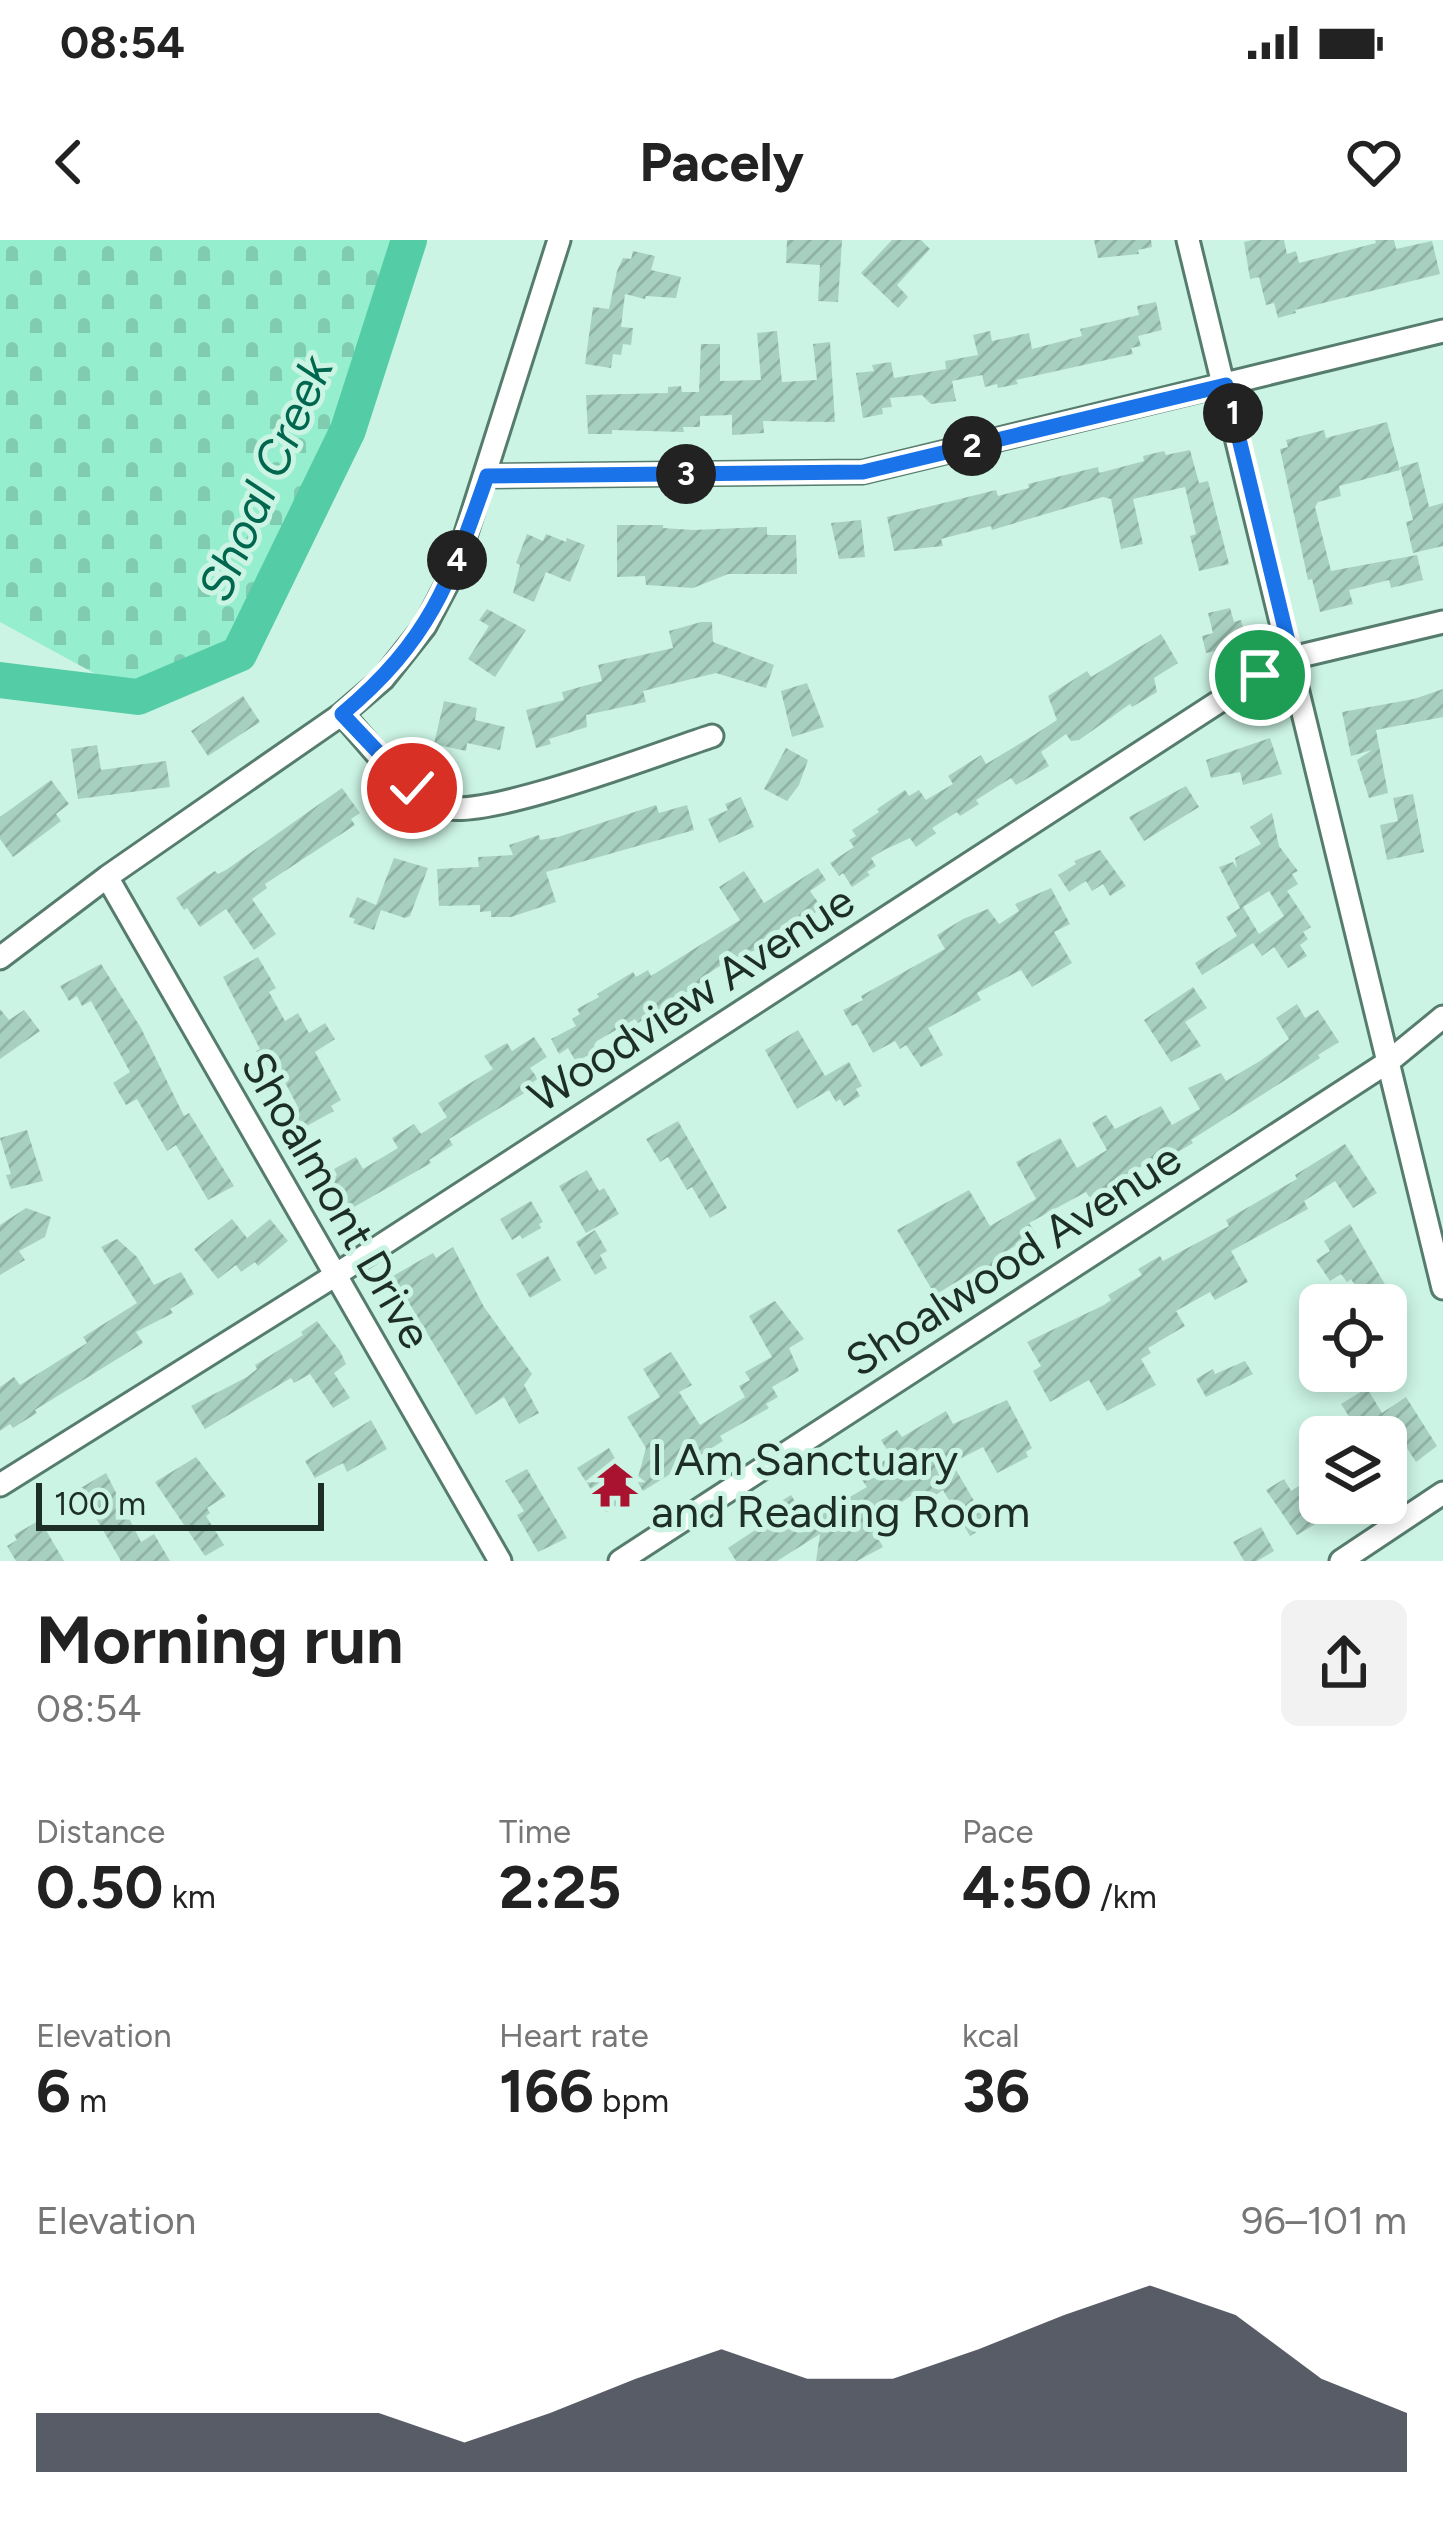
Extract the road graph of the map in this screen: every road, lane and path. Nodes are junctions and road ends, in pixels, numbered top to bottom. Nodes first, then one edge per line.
1 (559, 240) edge
2 (1188, 240) edge
3 (1443, 332) edge
4 (1226, 385) junction
5 (487, 476) junction
6 (1443, 622) edge
7 (1292, 658) junction
8 (342, 714) junction
9 (712, 736) dead end
10 (106, 877) junction
11 (0, 958) edge
12 (1443, 1017) edge
13 (1388, 1062) junction
14 (1438, 1245) edge
15 (334, 1276) junction
16 (1443, 1288) edge
17 (0, 1485) edge
18 (1443, 1493) edge
19 (500, 1561) edge
20 (620, 1561) edge
21 (1341, 1561) edge

1 - 5 street
2 - 4 street
3 - 4 street
4 - 5 street
4 - 7 street
5 - 8 street
6 - 7 street, Woodview Avenue
7 - 13 street
7 - 15 street, Woodview Avenue
8 - 9 street
8 - 10 street
10 - 11 street
10 - 15 street, Shoalmont Drive
12 - 13 street, Shoalwood Avenue
13 - 14 street
13 - 20 street, Shoalwood Avenue
14 - 16 street
15 - 17 street, Woodview Avenue
15 - 19 street, Shoalmont Drive
18 - 21 street

